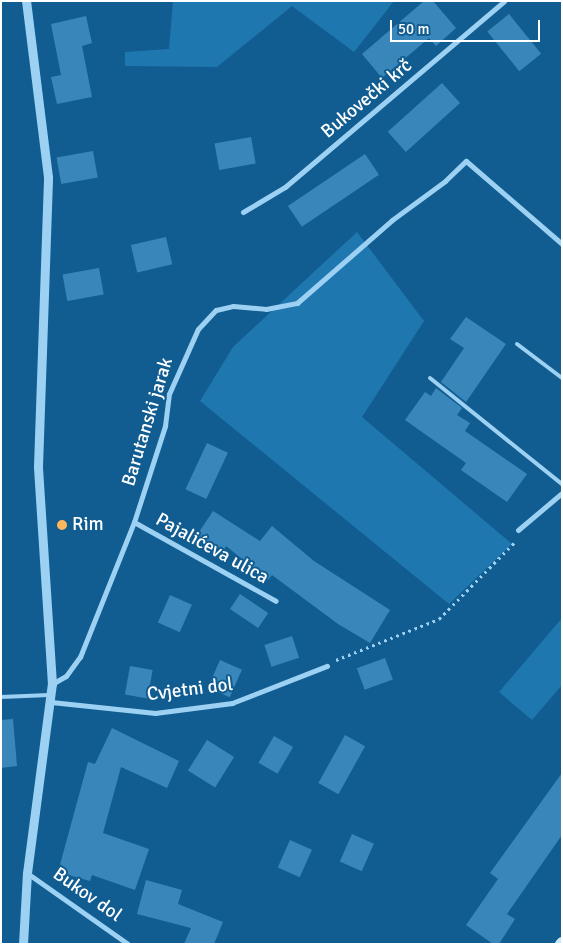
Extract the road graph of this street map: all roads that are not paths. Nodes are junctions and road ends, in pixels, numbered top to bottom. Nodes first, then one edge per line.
1 (26, 1) edge
2 (504, 1) edge
3 (243, 212) dead end
4 (562, 244) edge
5 (517, 344) dead end
6 (430, 378) dead end
7 (562, 378) edge
8 (562, 484) edge
9 (562, 493) edge
10 (134, 522) junction
11 (518, 530) road end
12 (276, 602) dead end
13 (327, 666) road end
14 (52, 684) junction
15 (1, 697) edge
16 (51, 698) junction
17 (27, 873) junction
18 (24, 944) edge
19 (128, 944) edge

1 - 14 street
2 - 3 street, Bukovečki krč
4 - 10 street, Barutanski jarak
5 - 7 lane
6 - 8 lane
9 - 11 street
10 - 12 street, Pajalićeva ulica
10 - 14 street, Barutanski jarak
13 - 16 street, Cvjetni dol
14 - 16 street
15 - 16 lane
16 - 17 street
17 - 18 street
17 - 19 street, Bukov dol

